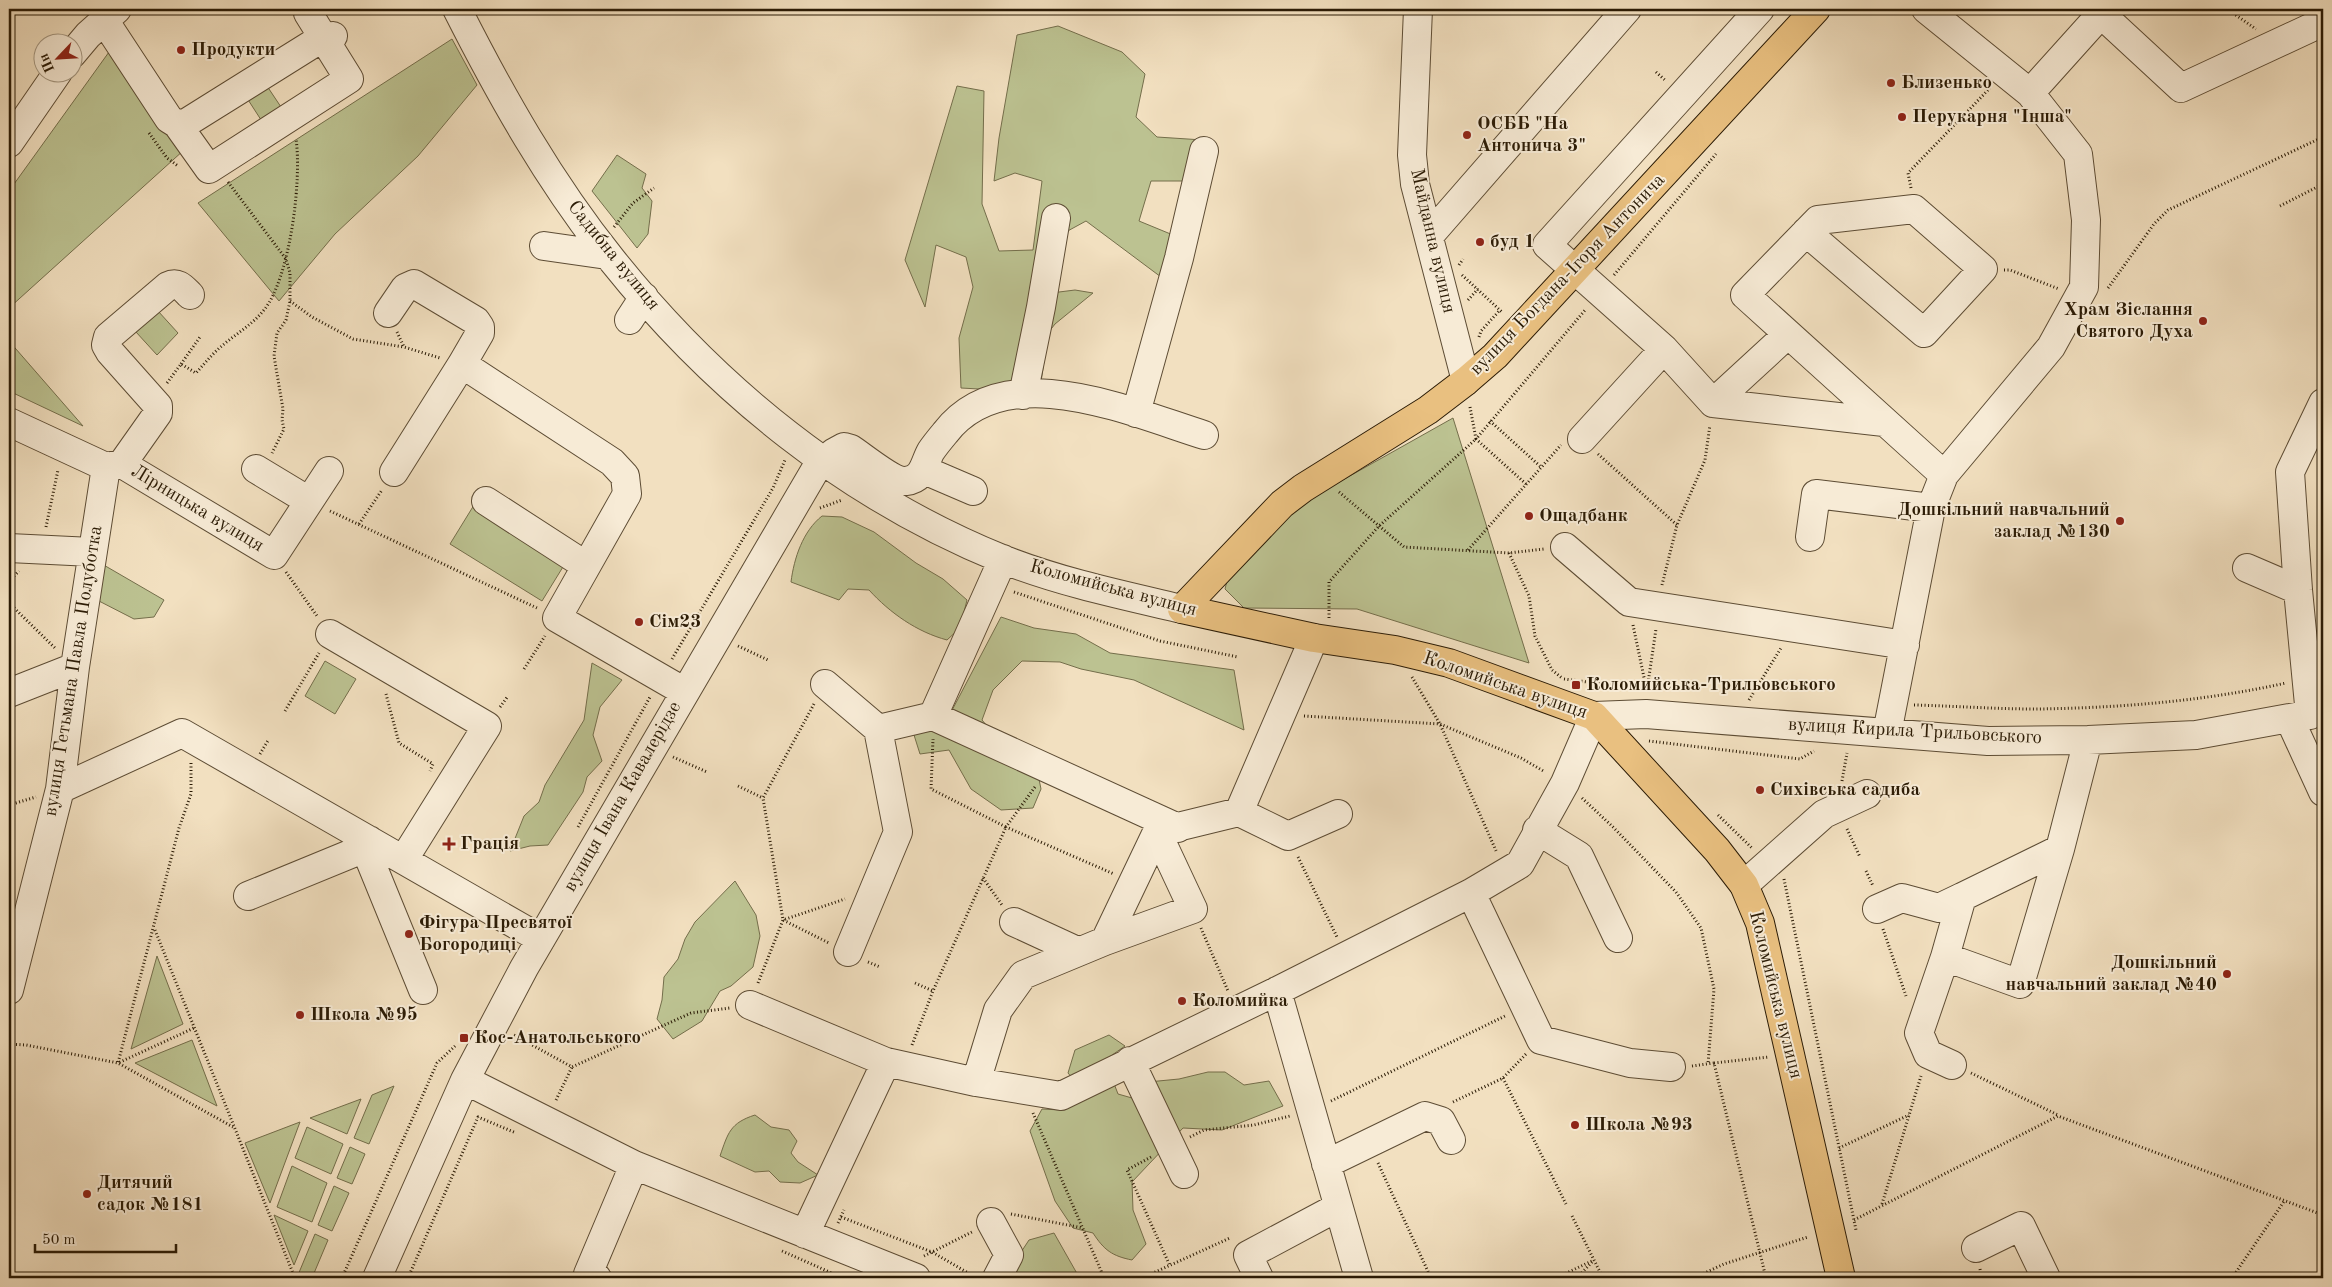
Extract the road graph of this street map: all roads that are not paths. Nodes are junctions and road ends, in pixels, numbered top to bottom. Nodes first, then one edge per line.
1 (457, 9) edge
2 (1418, 9) edge
3 (1627, 9) edge
4 (1760, 9) edge
5 (1816, 9) edge
6 (1926, 9) edge
7 (2101, 10) edge
8 (308, 13) dead end
9 (110, 14) edge
10 (2323, 22) edge
11 (327, 37) junction
12 (82, 43) edge
13 (51, 82) edge
14 (2030, 92) junction
15 (177, 124) junction
16 (9, 143) edge
17 (1204, 151) dead end
18 (1056, 218) dead end
19 (1806, 232) junction
20 (1429, 236) junction
21 (610, 242) junction
22 (544, 246) dead end
23 (1576, 270) junction
24 (190, 295) dead end
25 (644, 297) junction
26 (388, 313) road end
27 (629, 320) dead end
28 (1788, 334) junction
29 (1664, 348) junction
30 (462, 364) junction
31 (1466, 382) junction
32 (1022, 395) junction
33 (1713, 403) junction
34 (2323, 403) edge
35 (1136, 413) junction
36 (9, 422) edge
37 (1884, 422) junction
38 (1204, 435) dead end
39 (1582, 439) road end
40 (824, 462) junction
41 (114, 466) junction
42 (924, 470) junction
43 (329, 471) dead end
44 (394, 472) road end
45 (264, 474) road end
46 (1944, 475) junction
47 (973, 491) dead end
48 (309, 501) junction
49 (486, 501) dead end
50 (1931, 508) junction
51 (1810, 537) dead end
52 (1566, 547) road end
53 (9, 548) edge
54 (92, 552) junction
55 (1003, 559) junction
56 (585, 565) junction
57 (2246, 568) dead end
58 (2298, 590) junction
59 (1182, 609) junction
60 (330, 634) road end
61 (1314, 638) junction
62 (1905, 645) junction
63 (75, 668) junction
64 (825, 684) road end
65 (685, 692) junction
66 (9, 693) edge
67 (934, 716) junction
68 (1594, 716) junction
69 (2308, 716) edge
70 (878, 729) junction
71 (1887, 733) junction
72 (2088, 740) junction
73 (60, 789) junction
74 (1867, 794) dead end
75 (2320, 803) edge
76 (1240, 812) junction
77 (1338, 814) dead end
78 (1168, 830) junction
79 (1537, 830) junction
80 (367, 844) junction
81 (2060, 849) junction
82 (404, 859) junction
83 (1744, 885) junction
84 (1471, 893) junction
85 (248, 896) dead end
86 (1962, 897) junction
87 (1877, 910) road end
88 (1014, 922) road end
89 (1618, 938) dead end
90 (542, 939) junction
91 (1105, 941) junction
92 (1077, 951) junction
93 (848, 952) road end
94 (1945, 957) junction
95 (10, 983) edge
96 (424, 990) dead end
97 (1277, 991) junction
98 (750, 1006) road end
99 (1130, 1061) junction
100 (894, 1064) junction
101 (1952, 1064) road end
102 (1682, 1066) road end
103 (465, 1080) junction
104 (976, 1082) junction
105 (1451, 1140) dead end
106 (1326, 1164) junction
107 (634, 1165) junction
108 (1184, 1174) dead end
109 (1338, 1207) junction
110 (991, 1222) dead end
111 (805, 1234) junction
112 (1976, 1248) dead end
113 (909, 1277) edge
114 (377, 1278) edge
115 (597, 1278) edge
116 (997, 1278) edge
117 (1259, 1278) edge
118 (1359, 1278) edge
119 (1841, 1278) edge
120 (2046, 1278) edge

1 - 21 street, Садибна вулиця
2 - 20 street, Майданна вулиця
3 - 20 street
4 - 23 street
5 - 23 main road, вулиця Богдана-Ігоря Антонича
6 - 14 street
7 - 10 street
7 - 14 street
8 - 11 street
9 - 12 street
9 - 15 street
11 - 15 street
11 - 15 street
13 - 16 street
14 - 46 street
17 - 35 street
18 - 32 street
19 - 19 street
19 - 28 street
20 - 31 street, Майданна вулиця
21 - 22 street
21 - 25 street, Садибна вулиця
23 - 29 street
23 - 31 main road, вулиця Богдана-Ігоря Антонича
24 - 41 street
25 - 27 street
25 - 40 street, Садибна вулиця
26 - 30 street
28 - 33 street
28 - 37 street
29 - 33 street
29 - 39 street
30 - 44 street
30 - 56 street
31 - 59 main road, вулиця Богдана-Ігоря Антонича
32 - 35 street
32 - 42 street
33 - 37 street
34 - 58 street
35 - 38 street
36 - 41 street, Лірницька вулиця
37 - 46 street
40 - 42 street
40 - 55 street, Коломийська вулиця
40 - 65 street, вулиця Івана Кавалерідзе
41 - 48 street, Лірницька вулиця
41 - 54 street, вулиця Гетьмана Павла Полуботка
42 - 47 street
43 - 48 street
45 - 48 street
46 - 50 street
49 - 56 street
50 - 51 street
50 - 62 street
52 - 62 street
53 - 54 street
54 - 63 street, вулиця Гетьмана Павла Полуботка
55 - 59 street, Коломийська вулиця
55 - 67 street
56 - 65 street
57 - 58 street
58 - 69 street
59 - 61 main road, Коломийська вулиця
60 - 82 street
61 - 68 main road, Коломийська вулиця
61 - 76 street
62 - 71 street
63 - 66 street
63 - 73 street, вулиця Гетьмана Павла Полуботка
64 - 70 street
65 - 90 street, вулиця Івана Кавалерідзе
67 - 70 street
67 - 78 street
68 - 71 street, вулиця Кирила Трильовського
68 - 79 street
68 - 83 main road, Коломийська вулиця
69 - 72 street, вулиця Кирила Трильовського
69 - 75 street
70 - 93 street
71 - 72 street, вулиця Кирила Трильовського
72 - 81 street
73 - 80 street
73 - 95 street, вулиця Гетьмана Павла Полуботка
74 - 83 street
76 - 77 street
76 - 78 street
78 - 91 street
78 - 91 street
79 - 84 street
79 - 89 street
80 - 82 street
80 - 85 street
80 - 96 street
81 - 86 street
81 - 94 street
82 - 90 street
83 - 119 main road, Коломийська вулиця
84 - 97 street
84 - 102 street
86 - 87 street
86 - 94 street
88 - 92 street
90 - 103 street, вулиця Івана Кавалерідзе
91 - 92 street
92 - 104 street
94 - 101 street
97 - 99 street
97 - 106 street
98 - 100 street
99 - 104 street
99 - 108 street
100 - 104 street
100 - 111 street
103 - 107 street
103 - 114 street, вулиця Івана Кавалерідзе
105 - 106 street
106 - 109 street
107 - 111 street
107 - 115 street
109 - 117 street
109 - 118 street
110 - 116 street
111 - 113 street
112 - 120 street

